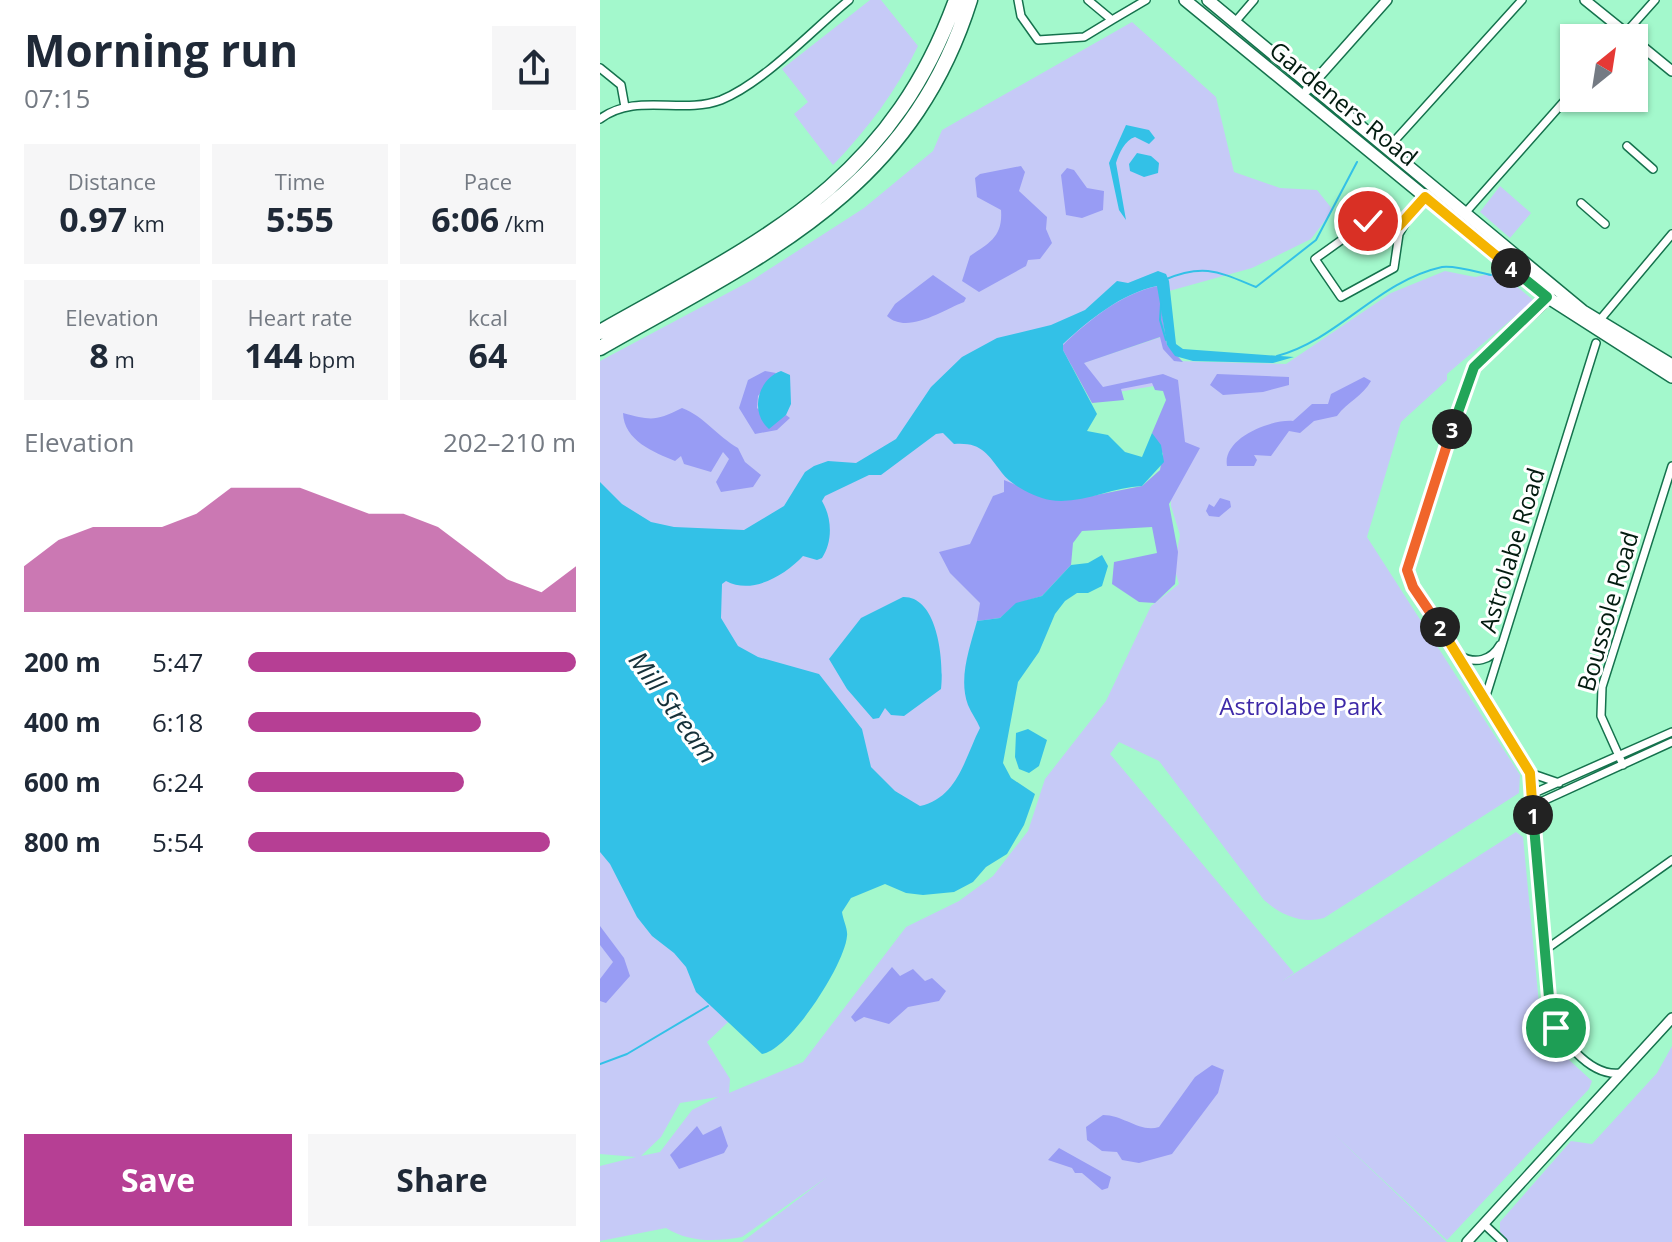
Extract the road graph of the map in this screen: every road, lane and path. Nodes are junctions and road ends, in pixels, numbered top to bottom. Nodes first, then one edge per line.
1 (849, 0) edge
2 (956, 0) edge
3 (970, 0) edge
4 (1018, 0) edge
5 (1088, 0) edge
6 (1146, 0) edge
7 (1185, 0) edge
8 (1208, 0) edge
9 (1254, 0) edge
10 (1387, 0) edge
11 (1522, 0) edge
12 (1585, 0) edge
13 (1655, 0) edge
14 (1112, 20) junction
15 (1235, 22) junction
16 (1613, 24) edge
17 (1637, 24) edge
18 (1648, 52) edge
19 (600, 68) edge
20 (1672, 71) edge
21 (1311, 85) junction
22 (1301, 96) junction
23 (1560, 106) edge
24 (625, 107) junction
25 (600, 119) edge
26 (1627, 146) dead end
27 (1388, 148) junction
28 (1653, 169) dead end
29 (1425, 197) junction
30 (1581, 203) dead end
31 (1466, 212) junction
32 (1409, 217) junction
33 (1605, 224) dead end
34 (1672, 234) edge
35 (1532, 269) junction
36 (1547, 297) junction
37 (1599, 321) junction
38 (600, 332) edge
39 (1596, 343) dead end
40 (600, 348) edge
41 (1672, 365) edge
42 (1672, 377) edge
43 (1672, 466) edge
44 (1505, 636) junction
45 (1459, 656) junction
46 (1485, 699) junction
47 (1672, 732) edge
48 (1672, 742) edge
49 (1619, 756) junction
50 (1623, 765) junction
51 (1530, 773) junction
52 (1561, 783) junction
53 (1532, 794) junction
54 (1532, 806) junction
55 (1672, 860) edge
56 (1545, 950) junction
57 (1672, 1021) edge
58 (1620, 1073) junction
59 (1484, 1224) junction
60 (1467, 1242) edge
61 (1503, 1242) edge

1 - 24 street
2 - 38 highway
3 - 40 highway
4 - 14 street
5 - 14 street
6 - 14 street
7 - 22 main road, Gardeners Road
8 - 15 main road, Gardeners Road
9 - 15 street
10 - 21 street
11 - 27 street
12 - 16 street
13 - 17 street
15 - 21 main road, Gardeners Road
18 - 20 street
19 - 24 street
21 - 22 street
21 - 27 main road, Gardeners Road
22 - 29 main road, Gardeners Road
23 - 31 street
24 - 25 street
26 - 28 street
27 - 31 main road, Gardeners Road
29 - 32 street
29 - 36 main road, Gardeners Road
30 - 33 street
31 - 35 main road, Gardeners Road
32 - 32 street
34 - 37 street
35 - 36 street
35 - 37 main road, Gardeners Road
36 - 42 main road, Gardeners Road
36 - 45 street
37 - 41 main road, Gardeners Road
39 - 44 street, Astrolabe Road
43 - 49 street, Boussole Road
44 - 45 street
44 - 46 street, Astrolabe Road
45 - 46 street
46 - 51 street
47 - 49 street
48 - 50 street
49 - 50 street, Boussole Road
49 - 52 street
50 - 54 street
51 - 52 street
51 - 53 street
52 - 53 street
53 - 54 street
54 - 56 street
55 - 56 street
56 - 58 street
57 - 58 street
57 - 59 street
58 - 59 street
59 - 60 street
59 - 61 street

